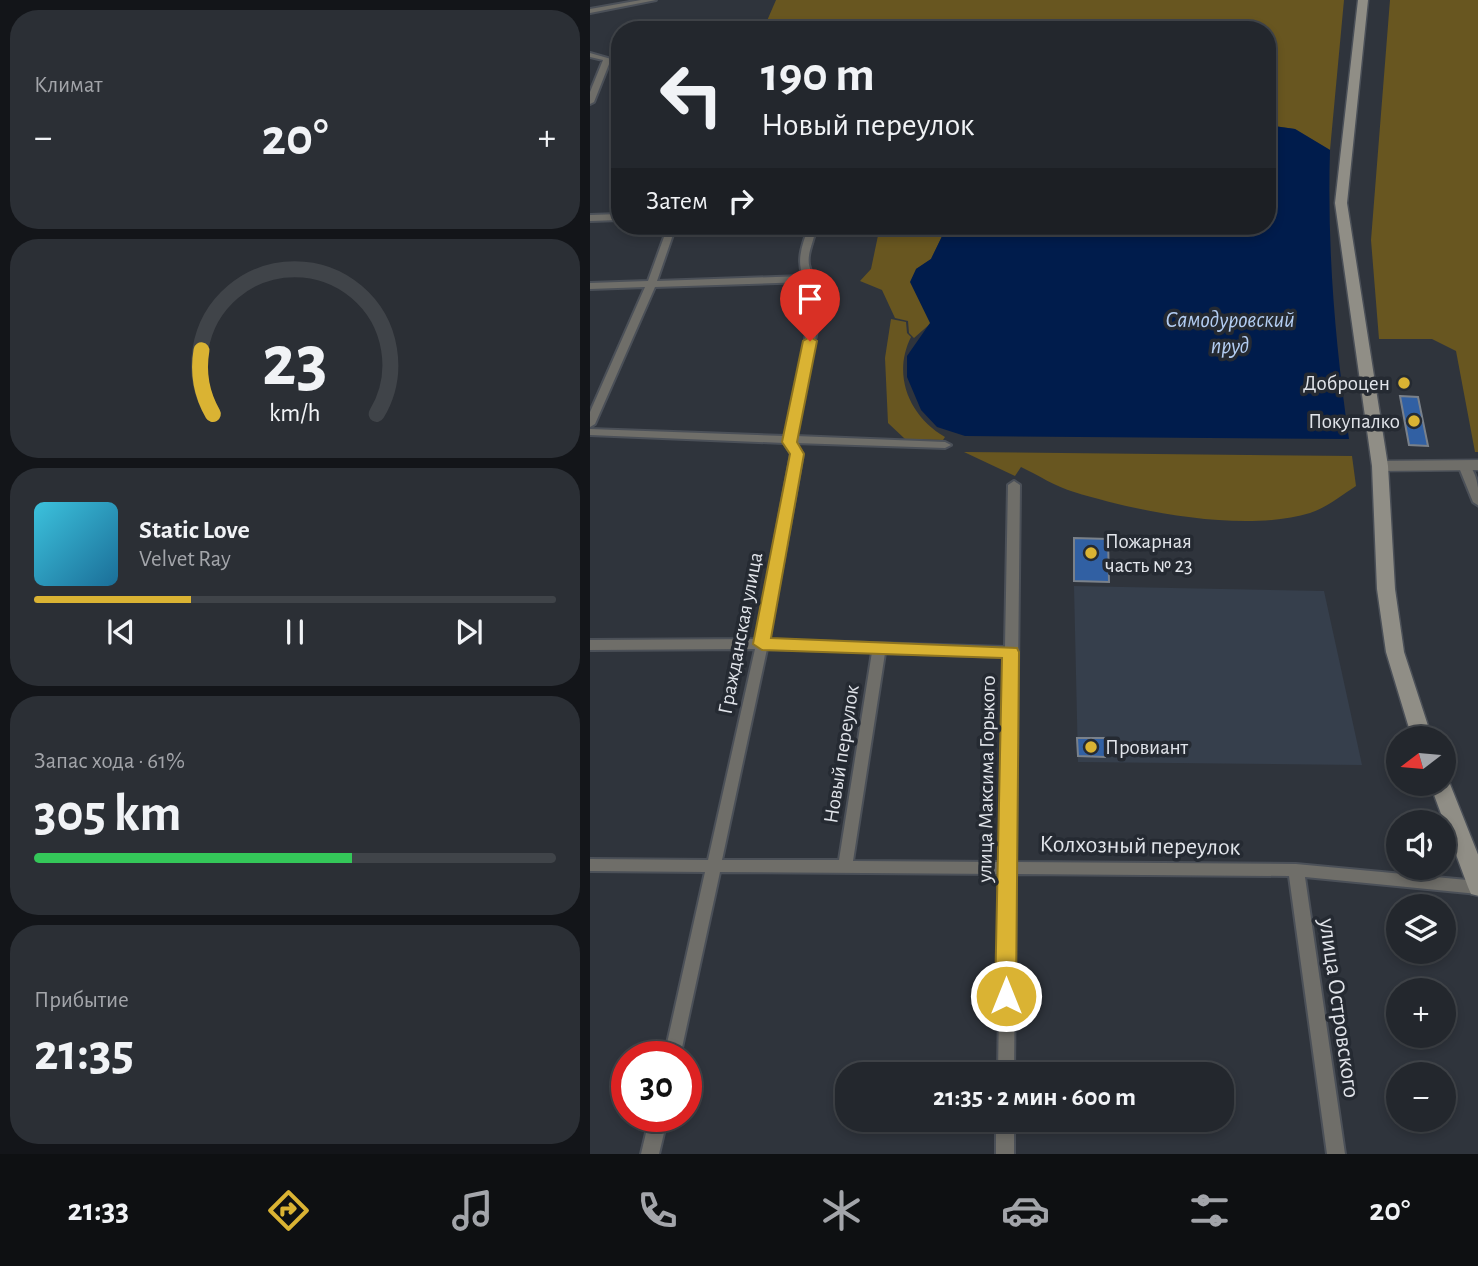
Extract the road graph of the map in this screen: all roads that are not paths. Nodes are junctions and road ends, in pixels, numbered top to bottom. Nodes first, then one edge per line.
1 (1364, 0) edge
2 (653, 1) edge
3 (590, 11) edge
4 (594, 55) edge
5 (592, 91) edge
6 (590, 102) edge
7 (611, 217) edge
8 (590, 218) edge
9 (665, 235) edge
10 (811, 235) edge
11 (807, 279) junction
12 (652, 283) junction
13 (590, 286) edge
14 (590, 424) edge
15 (590, 432) edge
16 (790, 442) junction
17 (945, 445) dead end
18 (1471, 465) edge
19 (1380, 466) junction
20 (1014, 485) dead end
21 (1478, 502) edge
22 (762, 644) junction
23 (590, 645) edge
24 (879, 648) junction
25 (1011, 652) junction
26 (1418, 726) edge
27 (1444, 796) edge
28 (590, 865) edge
29 (1007, 866) junction
30 (714, 867) junction
31 (845, 867) junction
32 (1296, 870) junction
33 (1478, 888) edge
34 (676, 1041) edge
35 (1006, 1062) edge
36 (655, 1132) edge
37 (1005, 1132) edge
38 (650, 1154) edge
39 (1005, 1154) edge
40 (1336, 1154) edge

1 - 19 main road
2 - 3 street
4 - 5 street
5 - 6 street
7 - 8 street
9 - 12 street
10 - 11 street, Гражданская улица
11 - 12 street
11 - 16 street, Гражданская улица
12 - 13 street
12 - 14 street
15 - 16 street
16 - 17 street
16 - 22 street, Гражданская улица
18 - 19 street
18 - 21 street
19 - 26 main road
20 - 25 street, улица Максима Горького
22 - 23 street
22 - 24 street
22 - 30 street, Гражданская улица
24 - 25 street
24 - 31 street, Новый переулок
25 - 29 street, улица Максима Горького
27 - 33 main road
28 - 30 street, Колхозный переулок
29 - 31 street, Колхозный переулок
29 - 32 street, Колхозный переулок
29 - 35 street, улица Максима Горького
30 - 31 street, Колхозный переулок
30 - 34 street, Гражданская улица
32 - 33 street, Колхозный переулок
32 - 40 street, улица Островского
36 - 38 street
37 - 39 street

